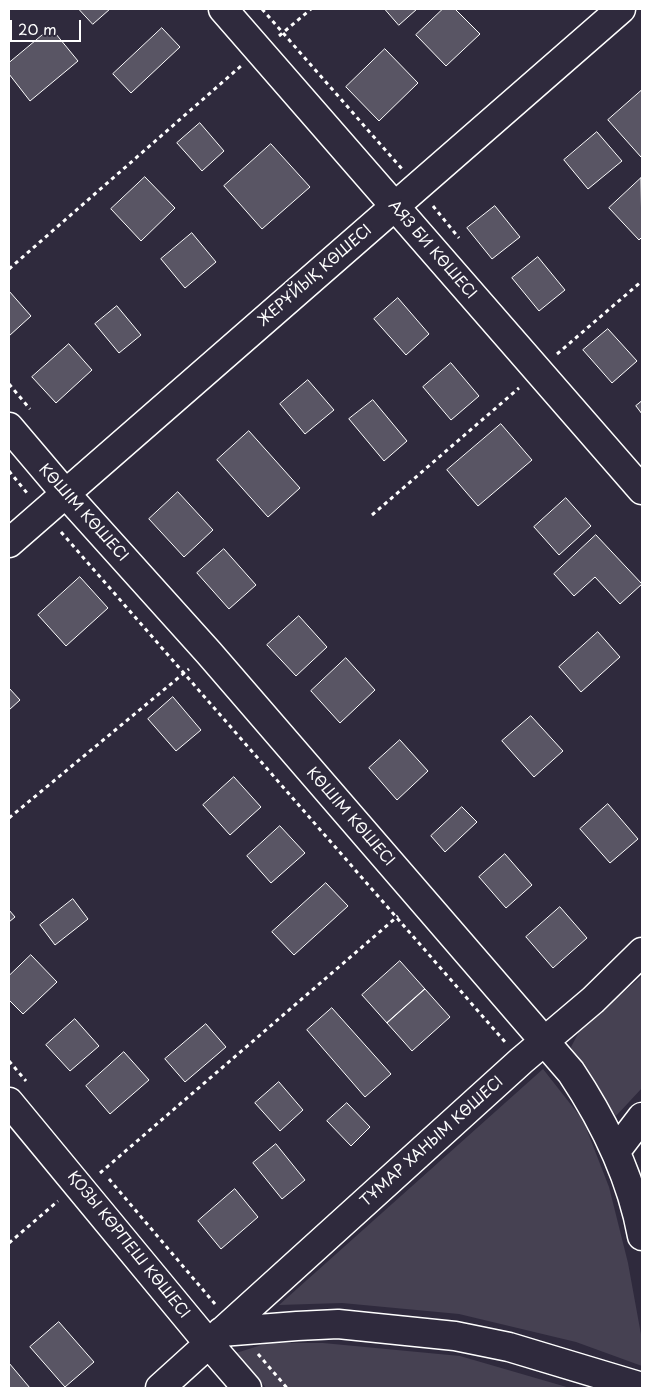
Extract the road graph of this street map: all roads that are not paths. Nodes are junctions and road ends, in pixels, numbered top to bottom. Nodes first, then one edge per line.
1 (223, 9) edge
2 (621, 9) edge
3 (394, 206) junction
4 (9, 428) edge
5 (642, 490) edge
6 (65, 493) junction
7 (9, 543) edge
8 (642, 952) edge
9 (544, 1042) junction
10 (18, 1092) edge
11 (642, 1117) edge
12 (616, 1151) junction
13 (642, 1236) edge
14 (225, 1332) junction
15 (642, 1387) edge
16 (160, 1388) edge
17 (247, 1388) edge

1 - 3 street, АЯЗ БИ КӨШЕСІ
2 - 3 street, ЖЕРҰЙЫҚ КӨШЕСІ
3 - 5 street, АЯЗ БИ КӨШЕСІ
3 - 6 street, ЖЕРҰЙЫҚ КӨШЕСІ
4 - 6 street, КӨШІМ КӨШЕСІ
6 - 7 street, ЖЕРҰЙЫҚ КӨШЕСІ
6 - 9 street, КӨШІМ КӨШЕСІ
8 - 9 street, ТҰМАР ХАНЫМ КӨШЕСІ
9 - 12 street, КӨШІМ КӨШЕСІ
9 - 14 street, ТҰМАР ХАНЫМ КӨШЕСІ
10 - 14 street, ҚОЗЫ КӨРПЕШ КӨШЕСІ
11 - 12 street
12 - 13 street, КӨШІМ КӨШЕСІ
14 - 15 street
14 - 16 street, ТҰМАР ХАНЫМ КӨШЕСІ
14 - 17 street, ҚОЗЫ КӨРПЕШ КӨШЕСІ

